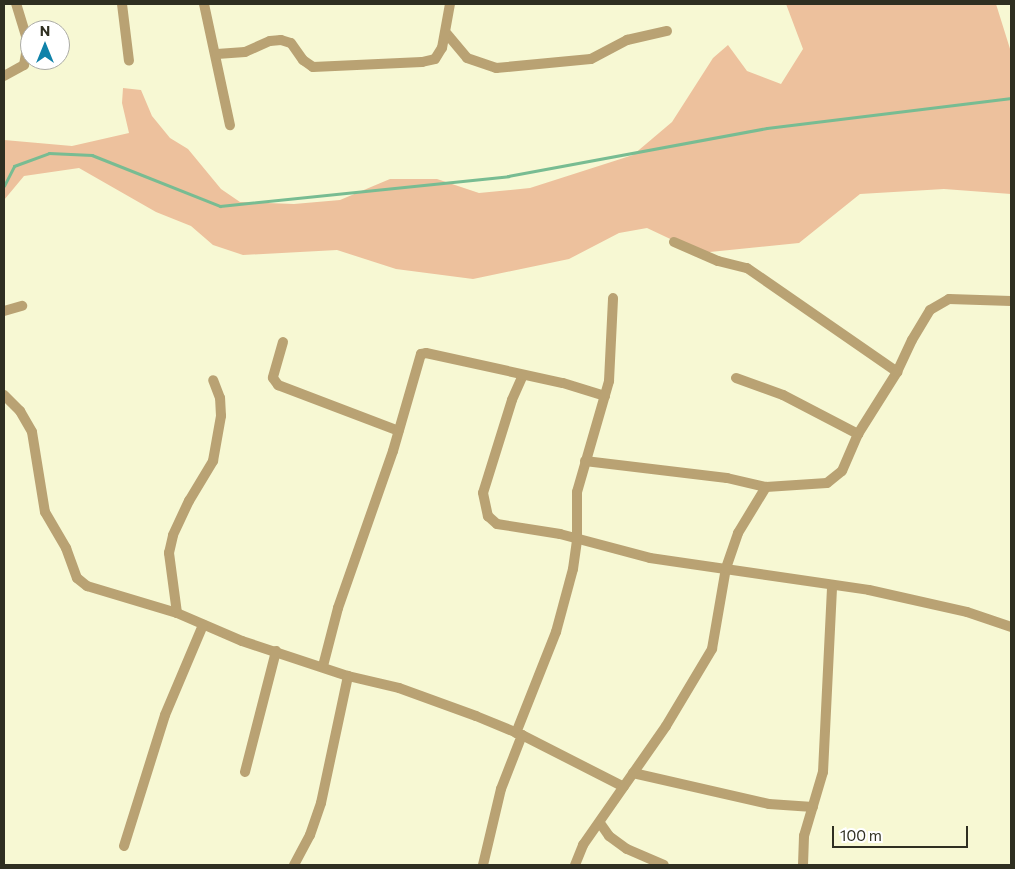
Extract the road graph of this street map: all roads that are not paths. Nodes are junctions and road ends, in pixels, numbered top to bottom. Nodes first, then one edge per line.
1 (16, 4) edge
2 (122, 4) edge
3 (204, 4) edge
4 (450, 4) edge
5 (667, 31) dead end
6 (447, 34) junction
7 (217, 54) junction
8 (129, 61) dead end
9 (4, 76) edge
10 (230, 125) dead end
11 (674, 242) dead end
12 (613, 298) dead end
13 (1011, 301) edge
14 (22, 306) dead end
15 (4, 311) edge
16 (283, 342) dead end
17 (898, 372) junction
18 (523, 375) junction
19 (736, 378) dead end
20 (213, 380) dead end
21 (4, 395) edge
22 (605, 396) junction
23 (399, 431) junction
24 (858, 434) junction
25 (586, 461) junction
26 (766, 487) junction
27 (577, 539) junction
28 (726, 568) junction
29 (832, 585) junction
30 (178, 613) junction
31 (203, 625) junction
32 (1011, 627) edge
33 (276, 651) junction
34 (323, 666) junction
35 (348, 676) junction
36 (519, 734) junction
37 (244, 772) dead end
38 (633, 773) junction
39 (624, 787) junction
40 (813, 807) junction
41 (600, 823) junction
42 (124, 846) dead end
43 (294, 865) edge
44 (483, 865) edge
45 (575, 865) edge
46 (664, 865) edge
47 (803, 865) edge

1 - 9 street
2 - 8 street
3 - 7 street
4 - 6 street
5 - 6 street
6 - 7 street
7 - 10 street
11 - 17 street
12 - 22 street
13 - 17 street
14 - 15 street
16 - 23 street
17 - 24 street
18 - 22 street
18 - 23 street
18 - 27 street
19 - 24 street
20 - 30 street
21 - 30 street
22 - 25 street
23 - 34 street
24 - 26 street
25 - 26 street
25 - 27 street
26 - 28 street
27 - 28 street
27 - 36 street
28 - 29 street
28 - 38 street
29 - 32 street
29 - 40 street
30 - 31 street
31 - 33 street
31 - 42 street
33 - 34 street
33 - 37 street
34 - 35 street
35 - 36 street
35 - 43 street
36 - 39 street
36 - 44 street
38 - 39 street
38 - 40 street
39 - 41 street
40 - 47 street
41 - 45 street
41 - 46 street

